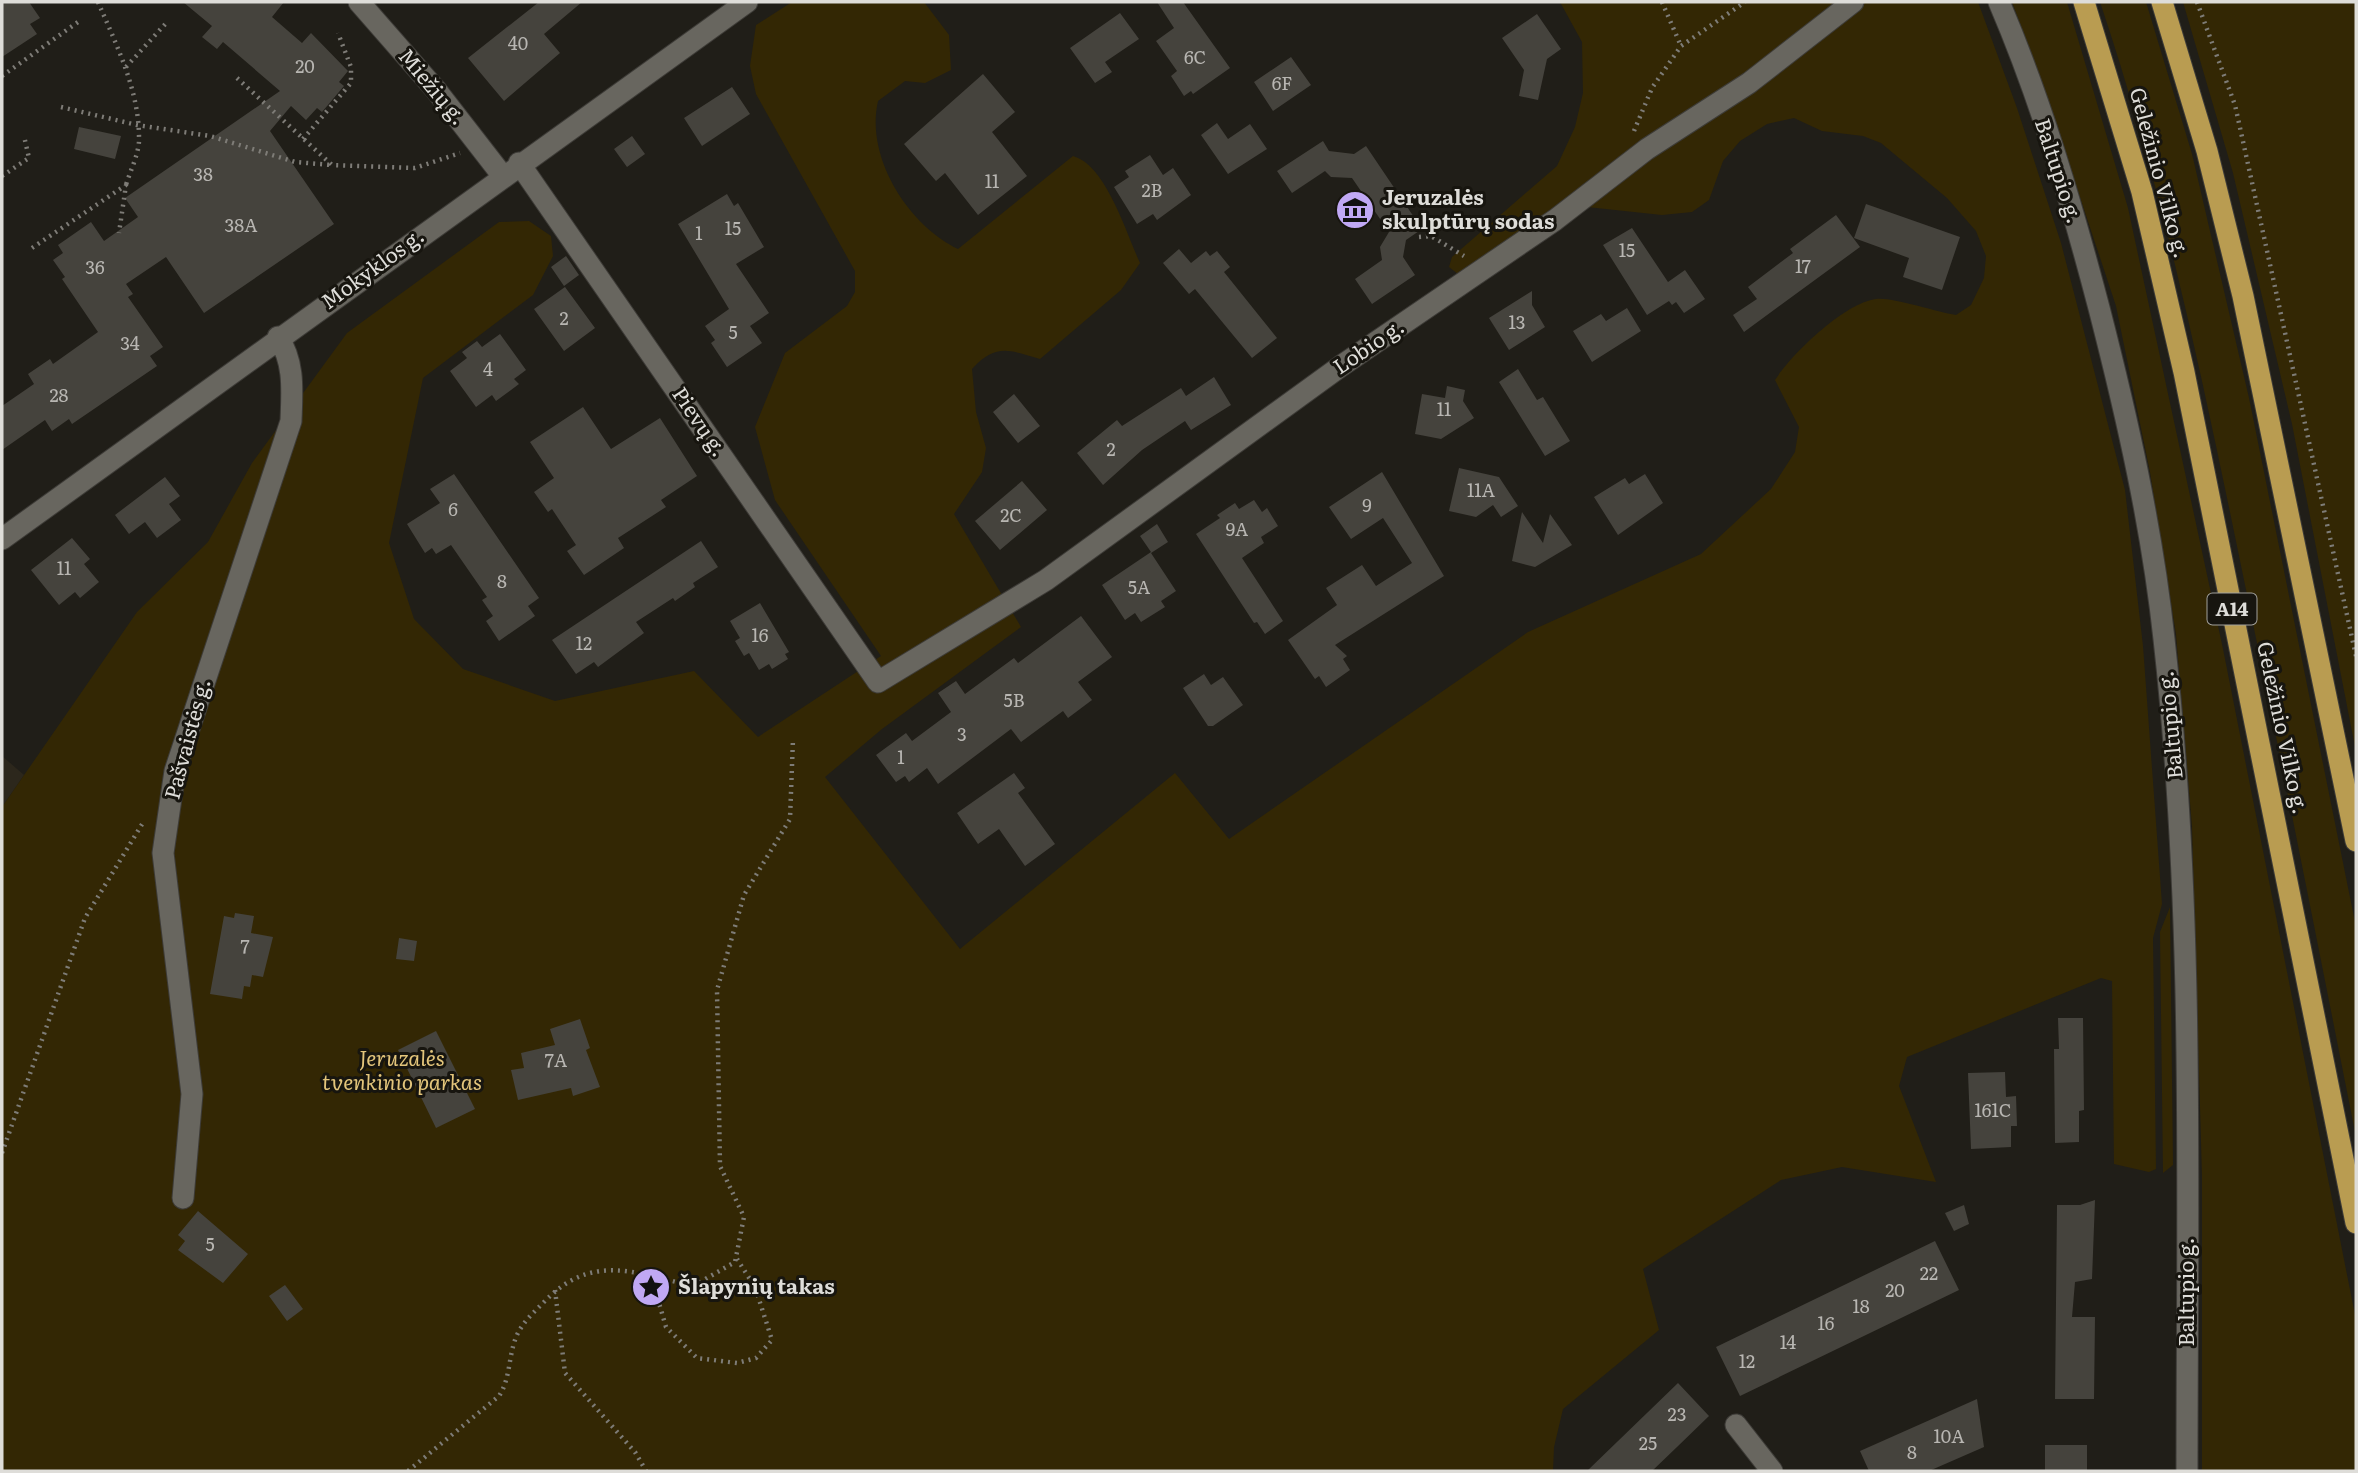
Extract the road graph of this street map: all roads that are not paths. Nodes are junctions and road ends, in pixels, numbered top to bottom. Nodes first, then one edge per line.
1 (359, 2) edge
2 (747, 2) edge
3 (1853, 2) edge
4 (1999, 2) edge
5 (2084, 2) edge
6 (2162, 2) edge
7 (724, 8) edge
8 (511, 169) junction
9 (278, 337) junction
10 (2, 539) edge
11 (878, 682) joint
12 (2356, 842) edge
13 (183, 1198) dead end
14 (2356, 1223) edge
15 (1735, 1425) dead end
16 (1772, 1471) edge
17 (2187, 1471) edge

1 - 8 street, Miežių g.
2 - 7 street, Mokyklos g.
3 - 11 street, Lobio g.
4 - 17 street, Baltupio g.
5 - 14 highway, Geležinio Vilko g. / A14
6 - 12 highway
7 - 8 street, Mokyklos g.
8 - 9 street, Mokyklos g.
8 - 11 street, Pievų g.
9 - 10 street, Mokyklos g.
9 - 13 street, Pašvaistės g.
15 - 16 street

